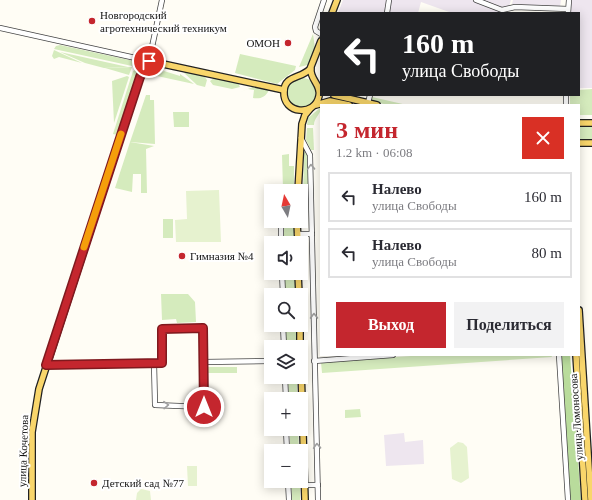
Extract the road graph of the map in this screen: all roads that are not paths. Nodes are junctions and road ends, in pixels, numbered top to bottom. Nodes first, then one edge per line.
1 (162, 0) edge
2 (324, 0) edge
3 (337, 0) edge
4 (389, 0) edge
5 (476, 0) edge
6 (569, 0) edge
7 (568, 11) edge
8 (320, 12) edge
9 (320, 12) edge
10 (332, 12) edge
11 (386, 12) edge
12 (0, 28) edge
13 (320, 33) edge
14 (320, 44) edge
15 (149, 61) junction
16 (311, 68) junction
17 (296, 76) junction
18 (318, 84) edge
19 (284, 90) junction
20 (338, 96) edge
21 (370, 96) edge
22 (368, 103) junction
23 (320, 104) edge
24 (320, 104) edge
25 (344, 104) edge
26 (372, 104) edge
27 (291, 107) junction
28 (313, 107) junction
29 (580, 123) edge
30 (592, 123) edge
31 (301, 127) junction
32 (300, 138) junction
33 (580, 143) edge
34 (592, 143) edge
35 (298, 184) edge
36 (298, 228) edge
37 (298, 234) joint
38 (312, 234) junction
39 (580, 339) edge
40 (380, 356) edge
41 (559, 356) edge
42 (576, 356) edge
43 (264, 361) edge
44 (314, 361) junction
45 (203, 362) junction
46 (154, 363) junction
47 (46, 365) junction
48 (301, 384) edge
49 (582, 397) junction
50 (303, 444) edge
51 (590, 463) edge
52 (308, 485) edge
53 (318, 485) junction
54 (288, 488) edge
55 (304, 488) edge
56 (32, 500) edge
57 (289, 500) edge
58 (305, 500) edge
59 (318, 500) edge
60 (568, 500) edge
61 (585, 500) edge
62 (590, 500) edge

1 - 15 street
2 - 8 street
3 - 10 main road
4 - 11 street
5 - 7 street
6 - 7 street
9 - 13 street
12 - 15 street
14 - 16 main road
15 - 19 main road
15 - 47 main road, улица Кочетова
16 - 17 main road
16 - 18 main road
17 - 18 main road
17 - 19 main road
18 - 28 main road
19 - 27 main road
20 - 22 main road
21 - 22 street
22 - 26 main road
23 - 28 main road
24 - 25 main road
27 - 28 main road
27 - 31 main road
28 - 31 main road
29 - 30 main road
31 - 32 main road
32 - 35 main road
38 -> 32 street
33 - 34 main road
36 - 37 main road
37 - 38 street
44 -> 38 street
39 - 49 main road, улица Ломоносова
40 - 44 street
41 - 60 street
42 - 49 main road, улица Ломоносова
43 - 45 street
53 -> 44 street
45 - 46 street
46 -> 45 street
46 - 47 street
47 - 56 main road, улица Кочетова
48 - 50 main road
49 - 51 main road, улица Ломоносова
49 - 61 main road, улица Ломоносова
51 - 62 main road, улица Ломоносова
52 - 53 street
53 - 59 street
54 - 57 street
55 - 58 main road

